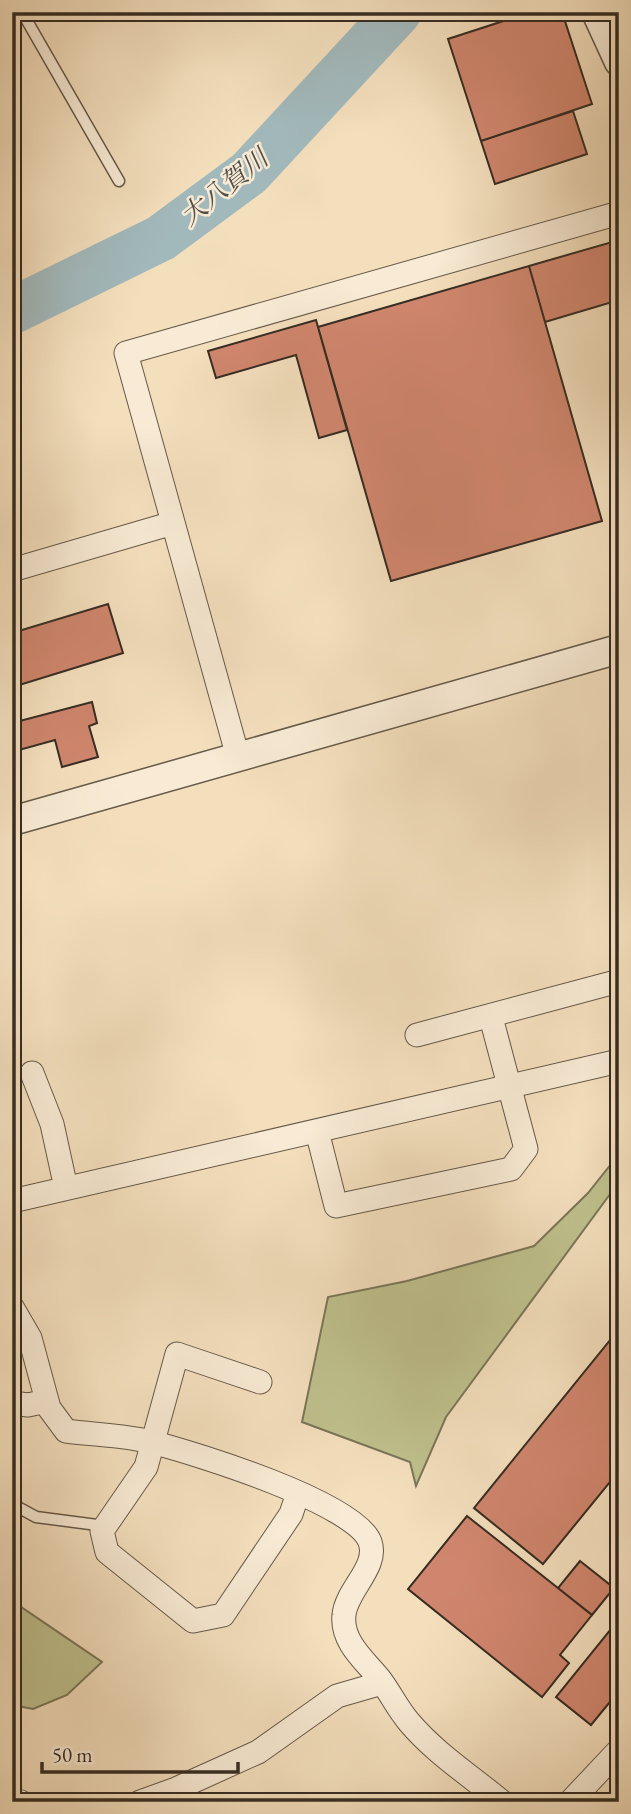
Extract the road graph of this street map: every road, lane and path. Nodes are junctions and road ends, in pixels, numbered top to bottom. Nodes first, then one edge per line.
1 (22, 12) edge
2 (596, 12) edge
3 (619, 62) edge
4 (119, 181) dead end
5 (619, 213) edge
6 (173, 523) junction
7 (12, 570) edge
8 (619, 649) edge
9 (238, 757) junction
10 (12, 821) edge
11 (619, 981) edge
12 (493, 1015) junction
13 (417, 1035) dead end
14 (619, 1061) edge
15 (32, 1073) dead end
16 (509, 1087) junction
17 (317, 1131) junction
18 (66, 1188) junction
19 (12, 1201) edge
20 (12, 1307) edge
21 (260, 1382) dead end
22 (47, 1401) junction
23 (12, 1403) edge
24 (154, 1443) junction
25 (298, 1493) junction
26 (14, 1505) dead end
27 (106, 1526) junction
28 (382, 1683) junction
29 (619, 1750) edge
30 (12, 1799) edge
31 (21, 1802) edge
32 (140, 1802) edge
33 (502, 1802) edge
34 (570, 1802) edge

1 - 4 lane
2 - 3 street
5 - 6 street
6 - 7 street
6 - 9 street
8 - 9 street
9 - 10 street
11 - 12 street
12 - 13 street
12 - 16 street
14 - 16 street
15 - 18 street
16 - 17 street
16 - 17 street
17 - 18 street
18 - 19 street
20 - 22 street
21 - 24 street
22 - 23 street
22 - 24 street
24 - 25 street
24 - 27 street
25 - 27 street
25 - 28 street
26 - 27 lane
28 - 32 street
28 - 33 street
29 - 34 street
30 - 31 street

